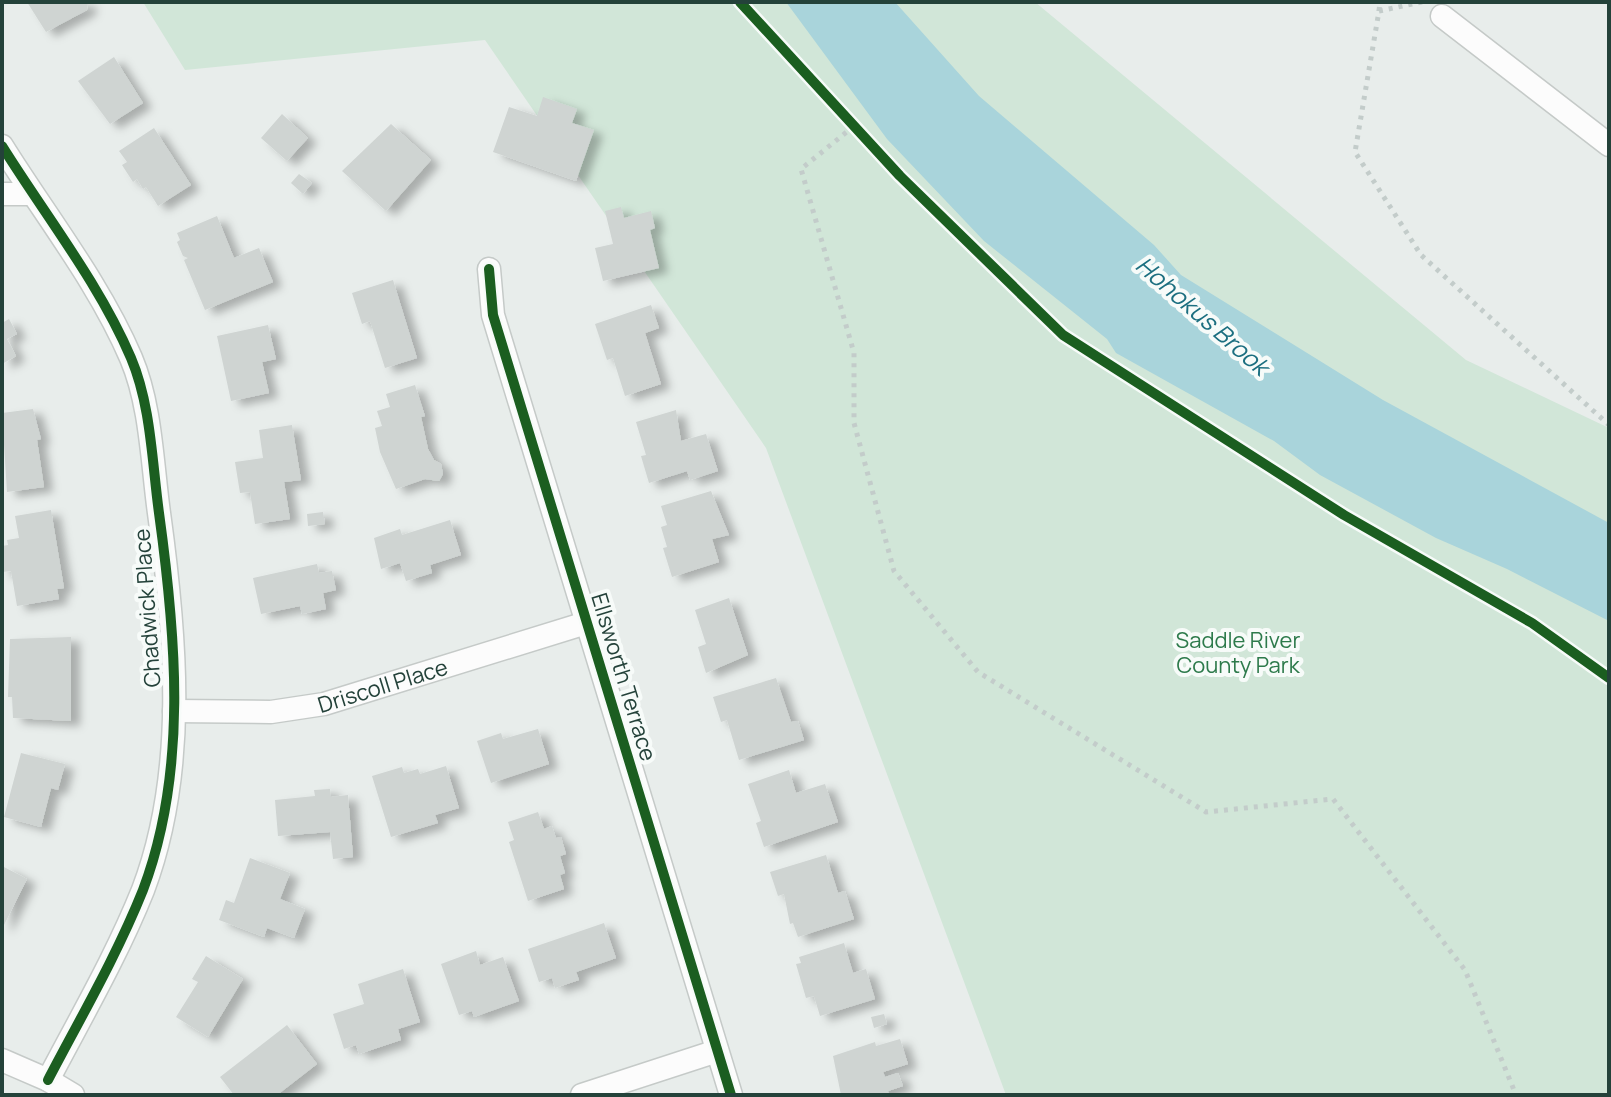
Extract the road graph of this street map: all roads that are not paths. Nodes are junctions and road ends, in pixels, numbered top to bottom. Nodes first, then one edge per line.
1 (1442, 16) dead end
2 (1609, 145) edge
3 (2, 146) edge
4 (2, 194) edge
5 (32, 194) junction
6 (489, 269) dead end
7 (586, 623) junction
8 (174, 711) junction
9 (717, 1051) junction
10 (2, 1060) edge
11 (48, 1080) junction
12 (73, 1095) edge
13 (582, 1095) edge
14 (731, 1095) edge

1 - 2 street
3 - 5 street, Chadwick Place
4 - 5 street
5 - 8 street, Chadwick Place
6 - 7 street, Ellsworth Terrace
7 - 8 street, Driscoll Place
7 - 9 street, Ellsworth Terrace
8 - 11 street, Chadwick Place
9 - 13 street
9 - 14 street, Ellsworth Terrace
10 - 11 street
11 - 12 street

